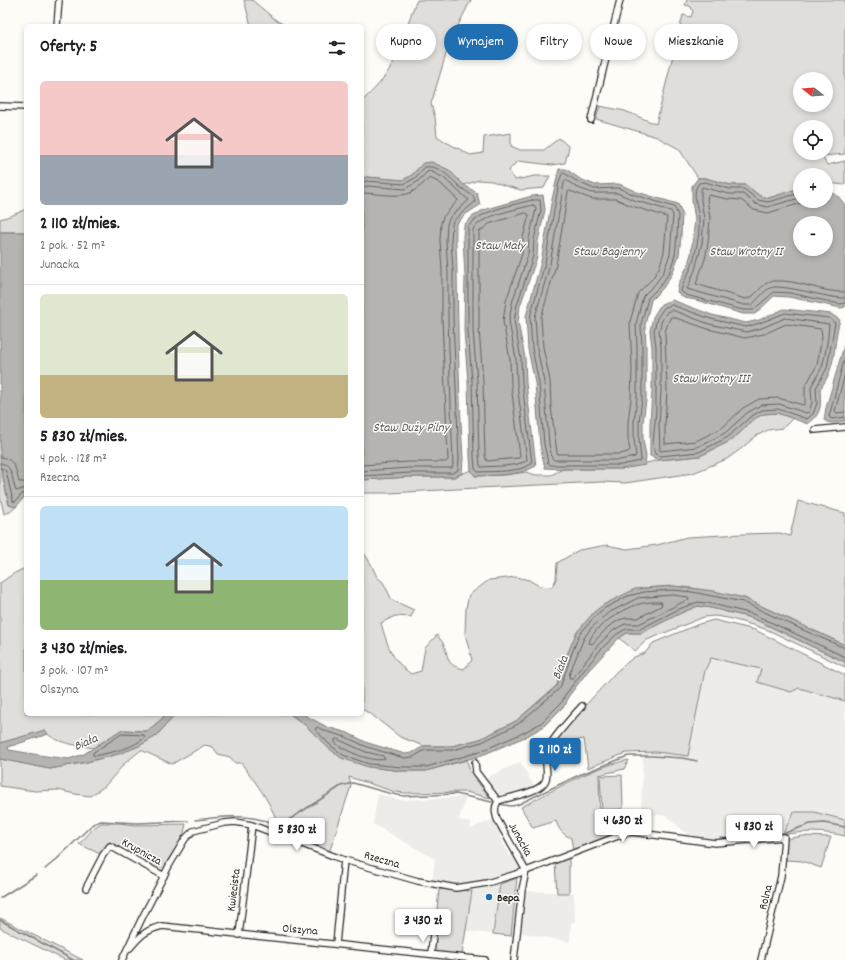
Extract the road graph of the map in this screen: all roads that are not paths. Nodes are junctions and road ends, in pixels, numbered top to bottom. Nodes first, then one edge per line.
1 (59, 0) edge
2 (620, 0) edge
3 (57, 24) edge
4 (0, 106) edge
5 (24, 107) edge
6 (591, 120) dead end
7 (845, 427) edge
8 (815, 430) dead end
9 (582, 706) dead end
10 (475, 762) dead end
11 (498, 801) junction
12 (252, 825) junction
13 (784, 837) joint
14 (344, 860) junction
15 (526, 871) junction
16 (164, 876) junction
17 (86, 888) dead end
18 (433, 934) dead end
19 (239, 935) junction
20 (336, 944) junction
21 (431, 954) junction
22 (124, 957) edge
23 (485, 960) edge
24 (514, 960) edge
25 (761, 960) edge

1 - 3 street
2 - 6 street
4 - 5 street
7 - 8 street
9 - 11 street
10 - 11 street
11 - 15 street, Junacka
12 - 14 street, Rzeczna
12 - 16 street, Rzeczna
12 - 19 street, Kwiecista
13 - 15 street, Rzeczna
13 - 25 street, Rolna
14 - 15 street, Rzeczna
14 - 20 street
15 - 24 street, Junacka
16 - 17 street, Krupnicza
16 - 22 street, Rzeczna
18 - 21 street
19 - 20 street, Olszyna
19 - 22 street, Olszyna
20 - 21 street, Olszyna
21 - 23 street, Olszyna

